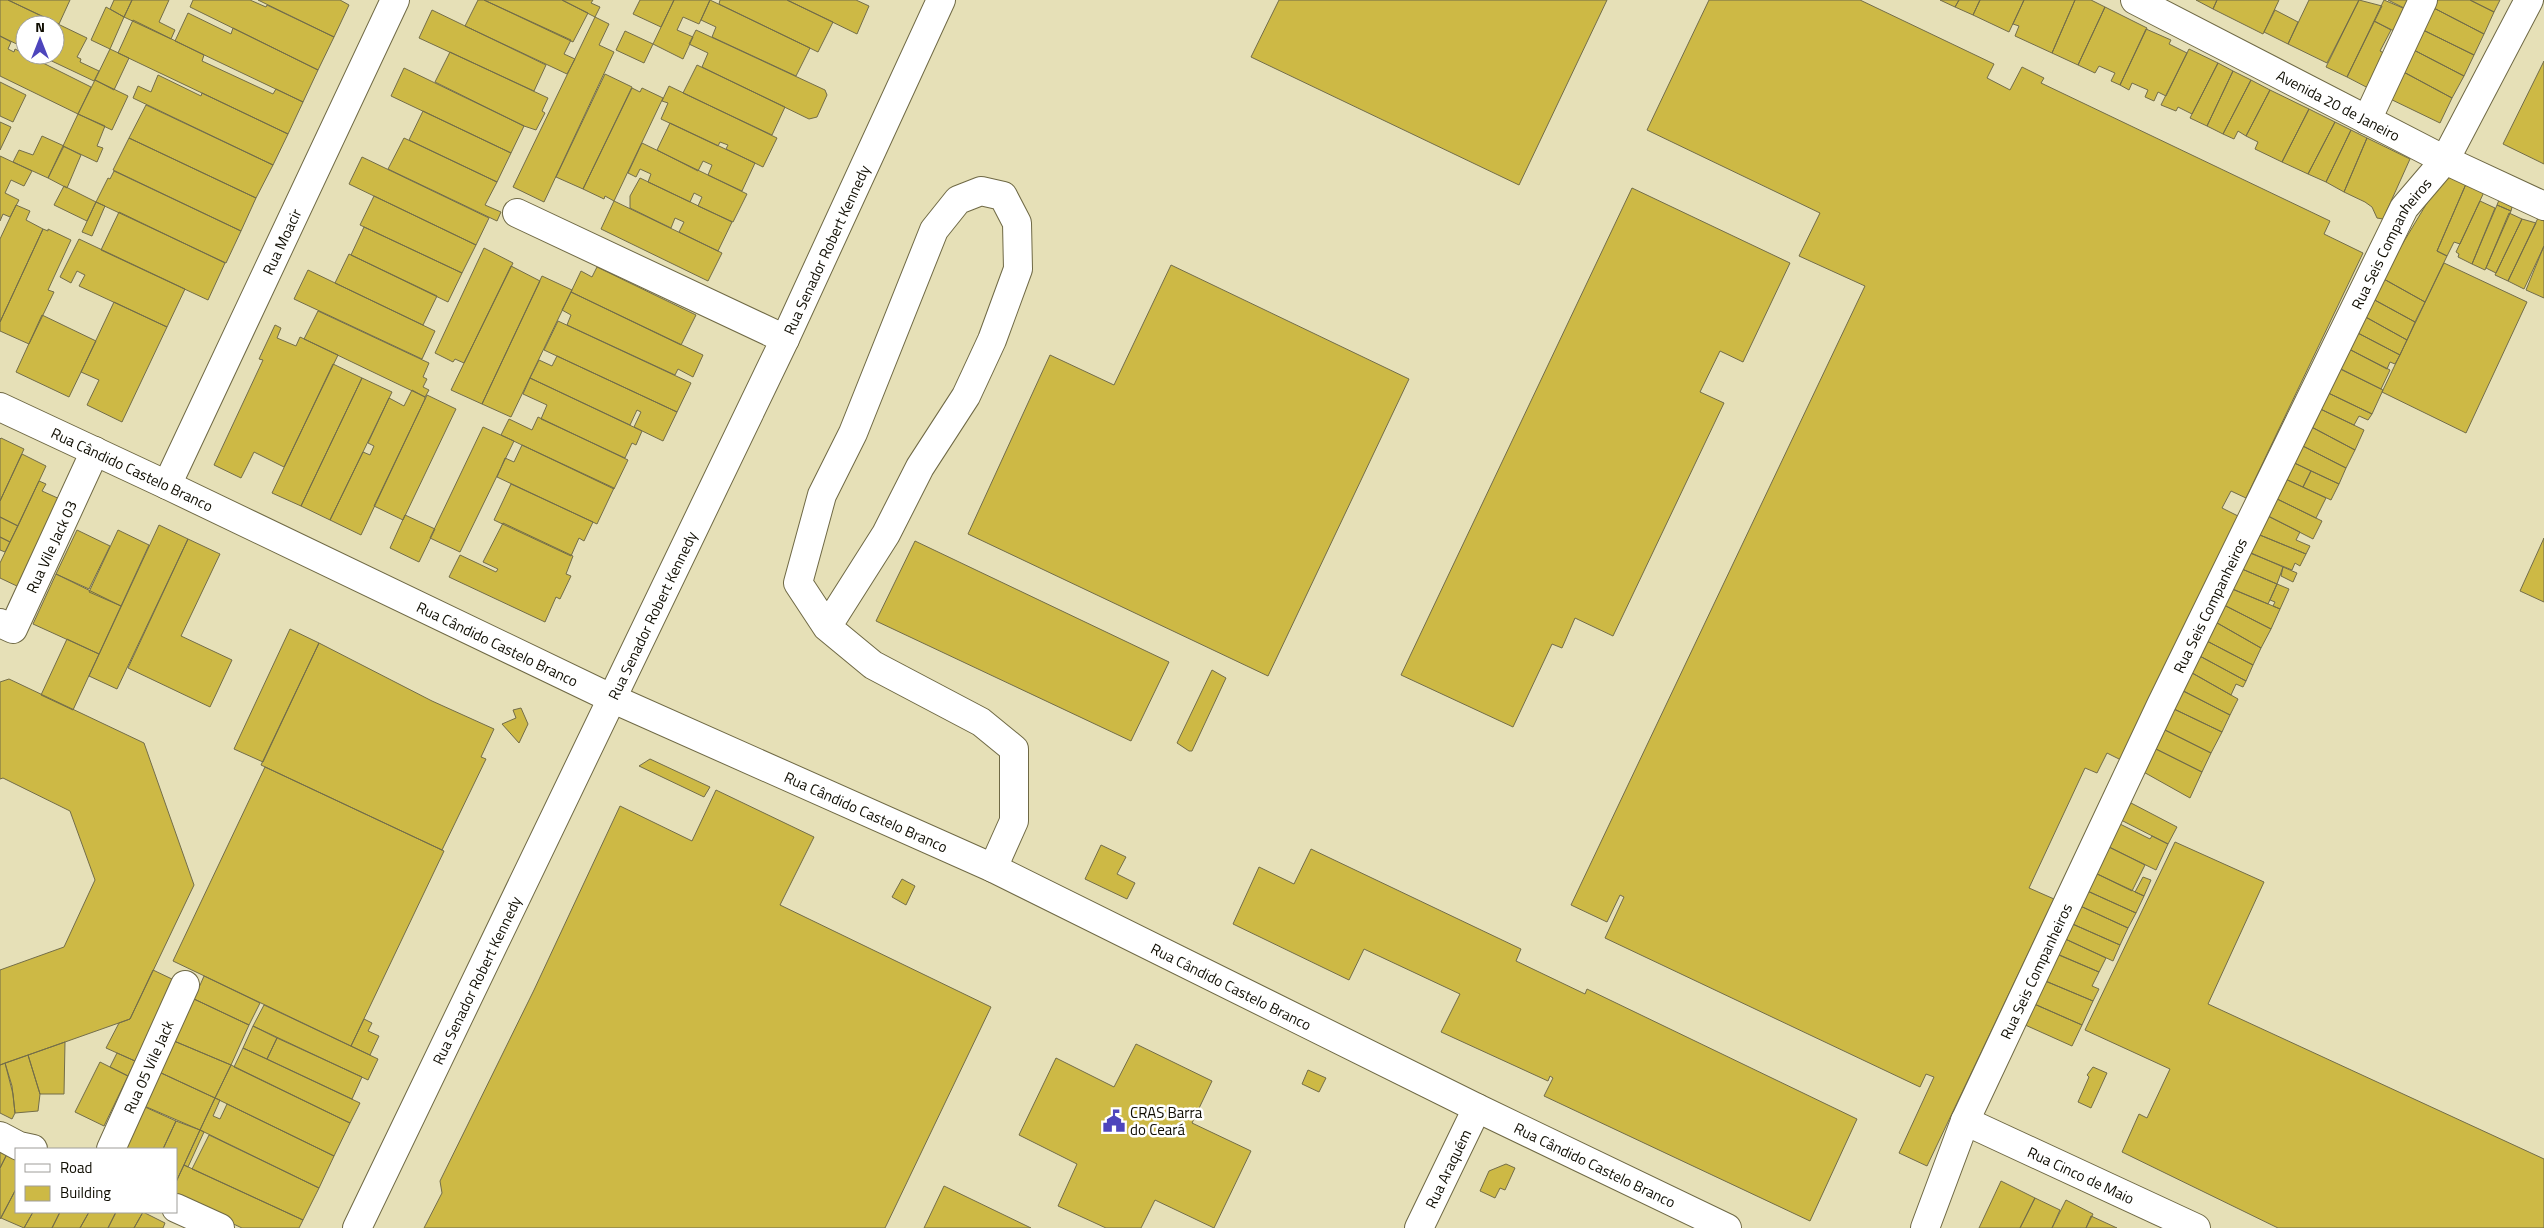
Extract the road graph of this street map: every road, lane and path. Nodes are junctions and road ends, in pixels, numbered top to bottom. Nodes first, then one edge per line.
1 (395, 0) edge
2 (942, 0) edge
3 (2135, 0) edge
4 (2423, 0) edge
5 (2529, 0) edge
6 (2367, 120) junction
7 (2445, 160) junction
8 (2544, 206) edge
9 (517, 213) dead end
10 (785, 339) junction
11 (0, 407) edge
12 (95, 451) junction
13 (167, 485) junction
14 (0, 623) edge
15 (827, 628) junction
16 (611, 698) junction
17 (993, 868) junction
18 (184, 985) dead end
19 (1477, 1108) junction
20 (1965, 1121) junction
21 (0, 1136) edge
22 (28, 1148) edge
23 (111, 1148) edge
24 (178, 1209) edge
25 (220, 1228) edge
26 (357, 1228) edge
27 (1419, 1228) edge
28 (1727, 1228) edge
29 (1924, 1228) edge
30 (2196, 1228) edge

1 - 13 street, Rua Moacir
2 - 10 street, Rua Senador Robert Kennedy
3 - 6 street, Avenida 20 de Janeiro
4 - 6 street
5 - 7 street, Rua Seis Companheiros
6 - 7 street, Avenida 20 de Janeiro
7 - 8 street, Avenida 20 de Janeiro
7 - 20 street, Rua Seis Companheiros
9 - 10 street
10 - 16 street, Rua Senador Robert Kennedy
11 - 12 street, Rua Cândido Castelo Branco
12 - 13 street, Rua Cândido Castelo Branco
12 - 14 street, Rua Vile Jack 03
13 - 16 street, Rua Cândido Castelo Branco
15 - 15 street
15 - 17 street
16 - 17 street, Rua Cândido Castelo Branco
16 - 26 street, Rua Senador Robert Kennedy
17 - 19 street, Rua Cândido Castelo Branco
18 - 23 street, Rua 05 Vile Jack
19 - 27 street, Rua Araquém
19 - 28 street, Rua Cândido Castelo Branco
20 - 29 street, Rua Seis Companheiros
20 - 30 street, Rua Cinco de Maio
21 - 22 street
24 - 25 street

